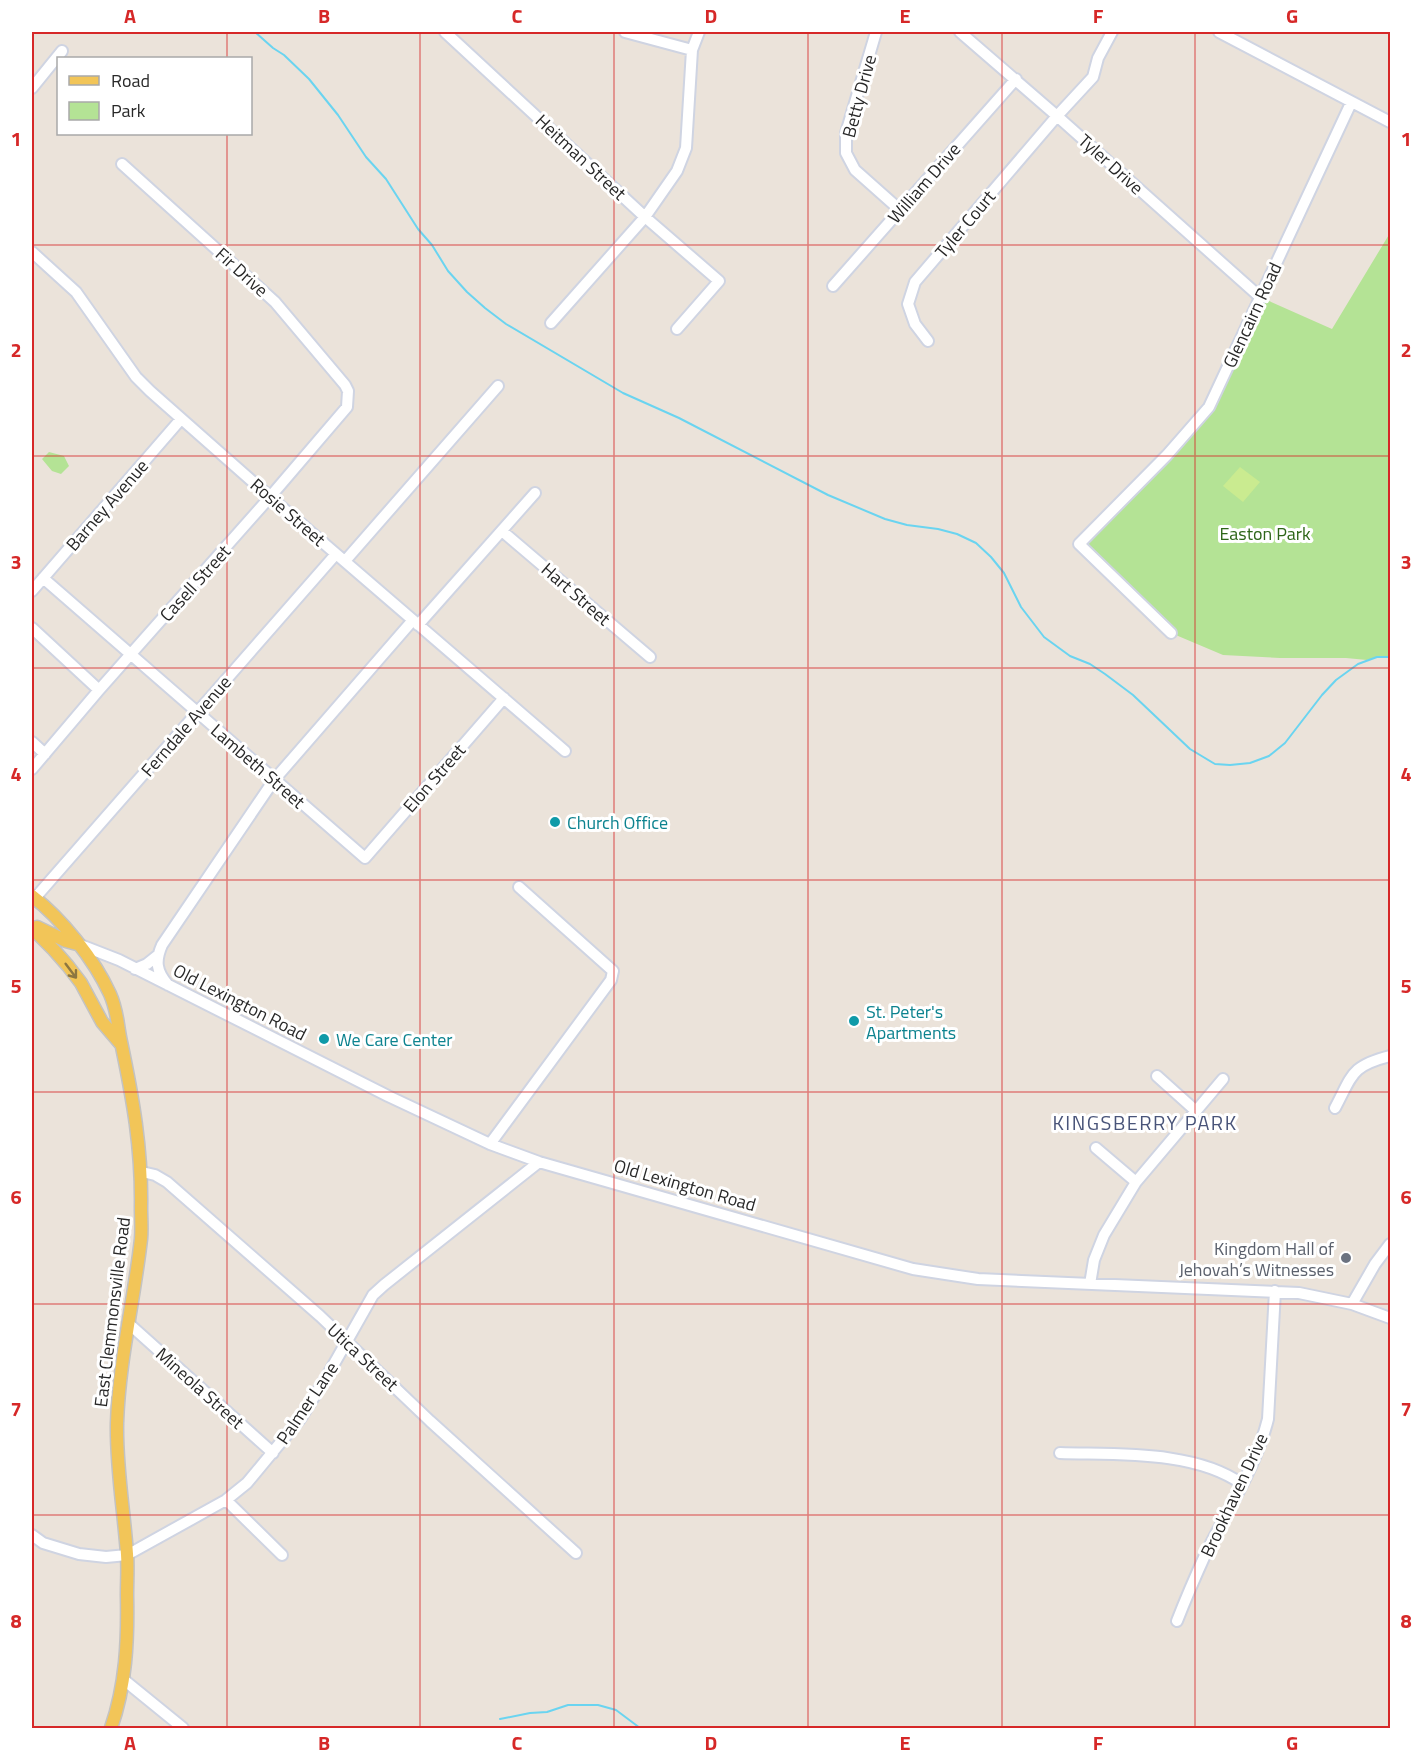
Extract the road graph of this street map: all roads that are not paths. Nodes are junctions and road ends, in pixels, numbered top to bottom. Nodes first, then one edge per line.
1 (625, 32) edge
2 (699, 32) edge
3 (876, 32) edge
4 (960, 32) edge
5 (1112, 32) edge
6 (1219, 32) edge
7 (450, 33) edge
8 (692, 50) junction
9 (62, 51) dead end
10 (57, 57) edge
11 (57, 57) edge
12 (1016, 79) junction
13 (32, 88) edge
14 (1351, 103) junction
15 (1057, 116) junction
16 (1390, 122) edge
17 (122, 164) dead end
18 (900, 210) junction
19 (645, 217) junction
20 (32, 252) edge
21 (834, 286) dead end
22 (1260, 297) junction
23 (551, 323) dead end
24 (677, 329) dead end
25 (928, 341) dead end
26 (498, 386) dead end
27 (348, 392) joint
28 (181, 418) junction
29 (535, 493) dead end
30 (270, 497) junction
31 (502, 531) junction
32 (340, 558) junction
33 (43, 578) junction
34 (32, 591) edge
35 (416, 622) junction
36 (32, 628) edge
37 (1171, 633) dead end
38 (131, 654) junction
39 (650, 657) dead end
40 (99, 690) junction
41 (504, 698) junction
42 (197, 713) junction
43 (32, 742) edge
44 (565, 751) dead end
45 (45, 754) junction
46 (32, 769) edge
47 (274, 780) junction
48 (364, 858) joint
49 (519, 887) dead end
50 (33, 897) edge
51 (32, 926) edge
52 (77, 944) junction
53 (157, 956) junction
54 (135, 969) junction
55 (168, 986) junction
56 (121, 1044) junction
57 (1390, 1056) edge
58 (1157, 1076) dead end
59 (1223, 1080) dead end
60 (1335, 1108) dead end
61 (1196, 1112) junction
62 (490, 1144) junction
63 (1096, 1148) dead end
64 (539, 1162) junction
65 (142, 1172) junction
66 (1136, 1182) junction
67 (1390, 1245) edge
68 (1090, 1284) junction
69 (1275, 1291) junction
70 (1352, 1304) junction
71 (1390, 1318) edge
72 (128, 1323) junction
73 (346, 1341) junction
74 (273, 1453) junction
75 (1060, 1453) dead end
76 (1242, 1485) junction
77 (226, 1500) junction
78 (32, 1535) edge
79 (576, 1553) dead end
80 (127, 1555) junction
81 (282, 1555) dead end
82 (1176, 1621) dead end
83 (124, 1680) junction
84 (111, 1728) edge
85 (183, 1728) edge

1 - 8 street
2 - 8 street
3 - 18 street, Betty Drive
4 - 12 street, Tyler Drive
5 - 15 street, Tyler Court
6 - 14 street
7 - 19 street, Heitman Street
8 - 19 street
9 - 11 street
10 - 13 street
12 - 15 street, Tyler Drive
12 - 18 street, William Drive
14 - 16 street
14 - 22 street, Glencairn Road
15 - 22 street, Tyler Drive
15 - 25 street, Tyler Court
17 - 27 street, Fir Drive
18 - 21 street, William Drive
19 - 23 street
19 - 24 street, Heitman Street
20 - 28 street, Rosie Street
22 - 37 street, Glencairn Road
26 - 32 street, Ferndale Avenue
27 - 30 street, Casell Street
28 - 30 street, Rosie Street
28 - 33 street, Barney Avenue
29 - 31 street
30 - 32 street, Rosie Street
30 - 38 street, Casell Street
31 - 35 street
31 - 39 street, Hart Street
32 - 35 street, Rosie Street
32 - 42 street, Ferndale Avenue
33 - 34 street, Barney Avenue
33 - 38 street, Lambeth Street
35 - 41 street, Rosie Street
35 - 47 street
36 - 40 street
38 - 40 street, Casell Street
38 - 42 street, Lambeth Street
40 - 45 street, Casell Street
41 - 44 street, Rosie Street
41 - 48 street, Elon Street
42 - 47 street, Lambeth Street
42 - 50 street, Ferndale Avenue
43 - 45 street
45 - 46 street, Casell Street
47 - 48 street, Lambeth Street
47 - 53 street
49 - 62 street
50 - 52 main road, Old Lexington Road
51 - 52 main road
51 -> 56 main road, East Clemmonsville Road
52 - 54 street, Old Lexington Road
52 - 56 main road, East Clemmonsville Road
53 - 54 street
53 - 55 street
54 - 55 street, Old Lexington Road
55 - 62 street, Old Lexington Road
56 - 65 main road, East Clemmonsville Road
57 - 60 street
58 - 61 street
59 - 61 street
61 - 66 street
62 - 64 street, Old Lexington Road
63 - 66 street
64 - 68 street, Old Lexington Road
64 - 73 street, Palmer Lane
65 - 72 main road, East Clemmonsville Road
65 - 73 street, Utica Street
66 - 68 street
67 - 70 street
68 - 69 street, Old Lexington Road
69 - 70 street, Old Lexington Road
69 - 76 street, Brookhaven Drive
70 - 71 street, Old Lexington Road
72 - 74 street, Mineola Street
72 - 80 main road, East Clemmonsville Road
73 - 74 street, Palmer Lane
73 - 79 street, Utica Street
74 - 77 street, Palmer Lane
75 - 76 street
76 - 82 street, Brookhaven Drive
77 - 80 street, Palmer Lane
77 - 81 street
78 - 80 street, Palmer Lane
80 - 83 main road, East Clemmonsville Road
83 - 84 main road, East Clemmonsville Road
83 - 85 street

